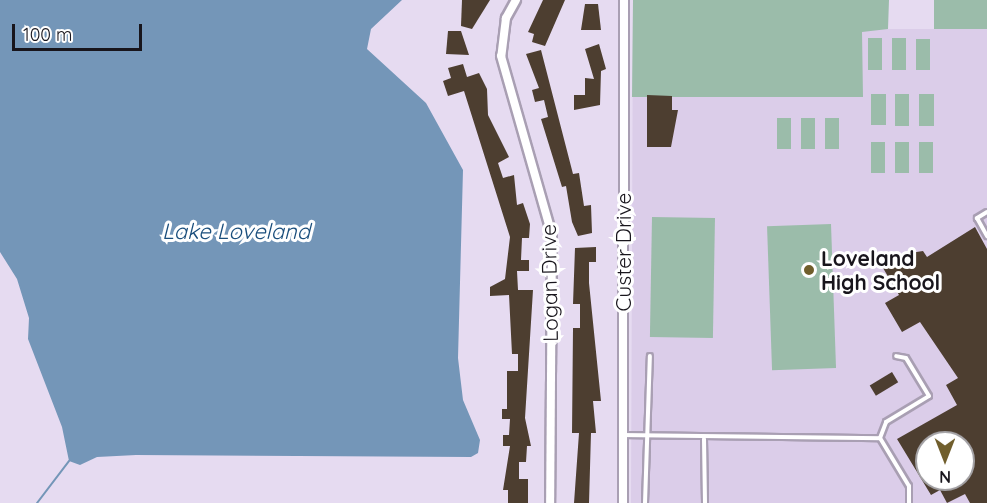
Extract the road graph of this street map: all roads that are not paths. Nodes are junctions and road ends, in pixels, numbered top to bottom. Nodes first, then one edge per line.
1 (516, 0) edge
2 (624, 0) edge
3 (987, 212) edge
4 (987, 236) edge
5 (650, 356) dead end
6 (896, 356) dead end
7 (623, 435) junction
8 (880, 438) junction
9 (650, 439) junction
10 (704, 439) junction
11 (550, 503) edge
12 (622, 503) edge
13 (645, 503) edge
14 (705, 503) edge
15 (909, 503) edge

1 - 11 street, Logan Drive
2 - 7 street, Custer Drive
3 - 4 lane
5 - 9 lane
6 - 8 lane
7 - 9 lane
7 - 12 street, Custer Drive
8 - 10 lane
8 - 15 lane
9 - 10 lane
9 - 13 lane
10 - 14 lane

